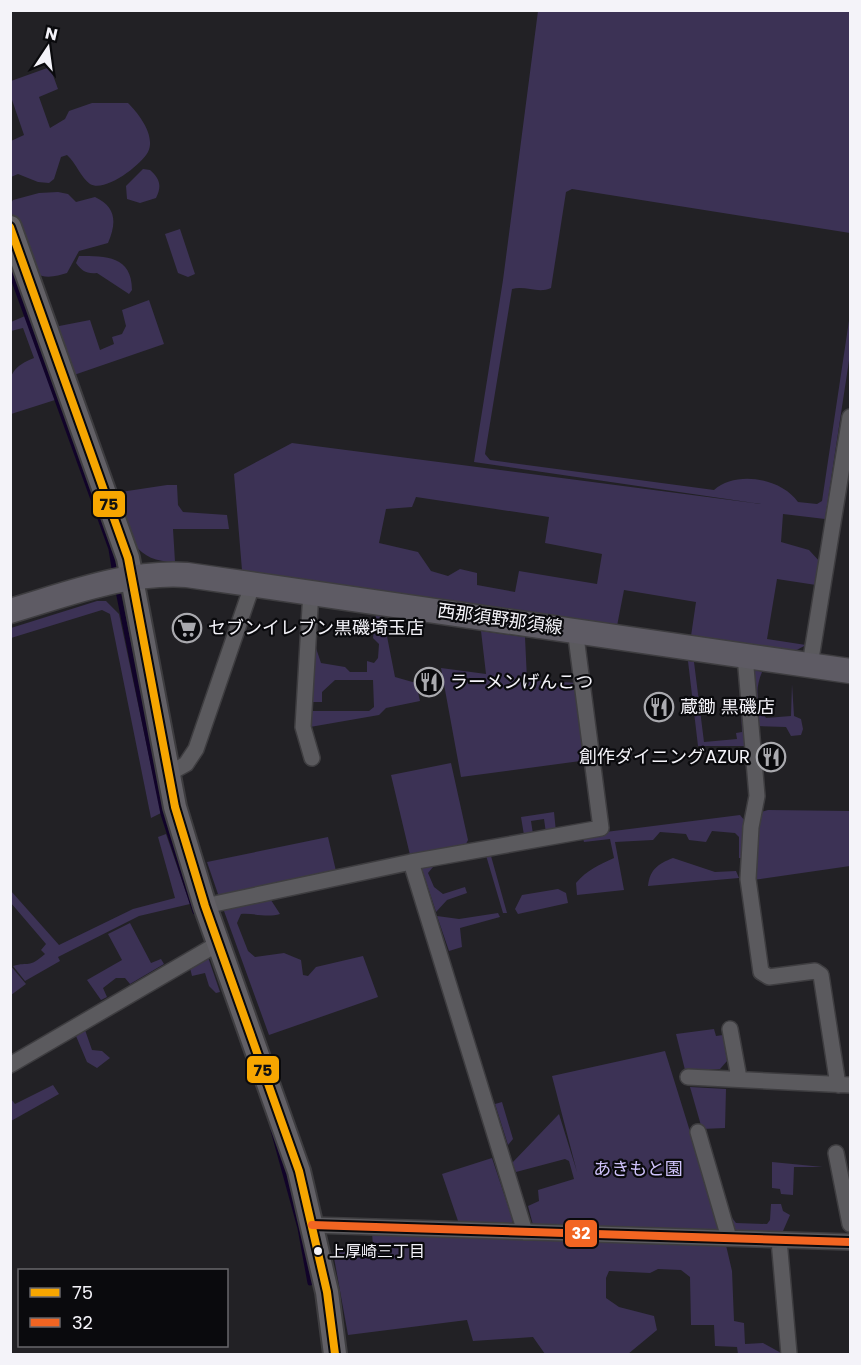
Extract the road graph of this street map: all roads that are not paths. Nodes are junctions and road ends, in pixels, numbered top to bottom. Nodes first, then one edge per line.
1 (10, 227) edge
2 (850, 417) edge
3 (132, 578) junction
4 (253, 583) junction
5 (311, 591) junction
6 (10, 611) edge
7 (575, 630) junction
8 (745, 656) junction
9 (810, 665) junction
10 (850, 671) edge
11 (312, 758) dead end
12 (168, 774) junction
13 (411, 862) junction
14 (205, 906) junction
15 (219, 943) junction
16 (730, 1029) dead end
17 (10, 1065) edge
18 (688, 1077) dead end
19 (739, 1078) junction
20 (844, 1085) edge
21 (698, 1132) dead end
22 (836, 1153) dead end
23 (850, 1224) edge
24 (312, 1225) junction
25 (525, 1232) junction
26 (729, 1238) junction
27 (779, 1240) junction
28 (850, 1242) edge
29 (335, 1354) edge
30 (789, 1354) edge

1 - 3 street
2 - 9 street
3 - 4 main road, 西那須野那須線
3 - 6 main road, 西那須野那須線
3 - 12 street
4 - 5 main road, 西那須野那須線
4 - 12 street
5 - 7 main road, 西那須野那須線
5 - 11 street
7 - 8 main road, 西那須野那須線
7 - 13 street
8 - 9 main road, 西那須野那須線
8 - 20 street
9 - 10 main road, 西那須野那須線
12 - 14 street
13 - 14 street
13 - 25 street
14 - 15 street
15 - 17 street
15 - 24 street
16 - 19 street
18 - 19 street
19 - 20 street
21 - 26 street
22 - 23 street
24 - 25 street
24 - 29 street
25 - 26 street
26 - 27 street
27 - 28 street
27 - 30 street

